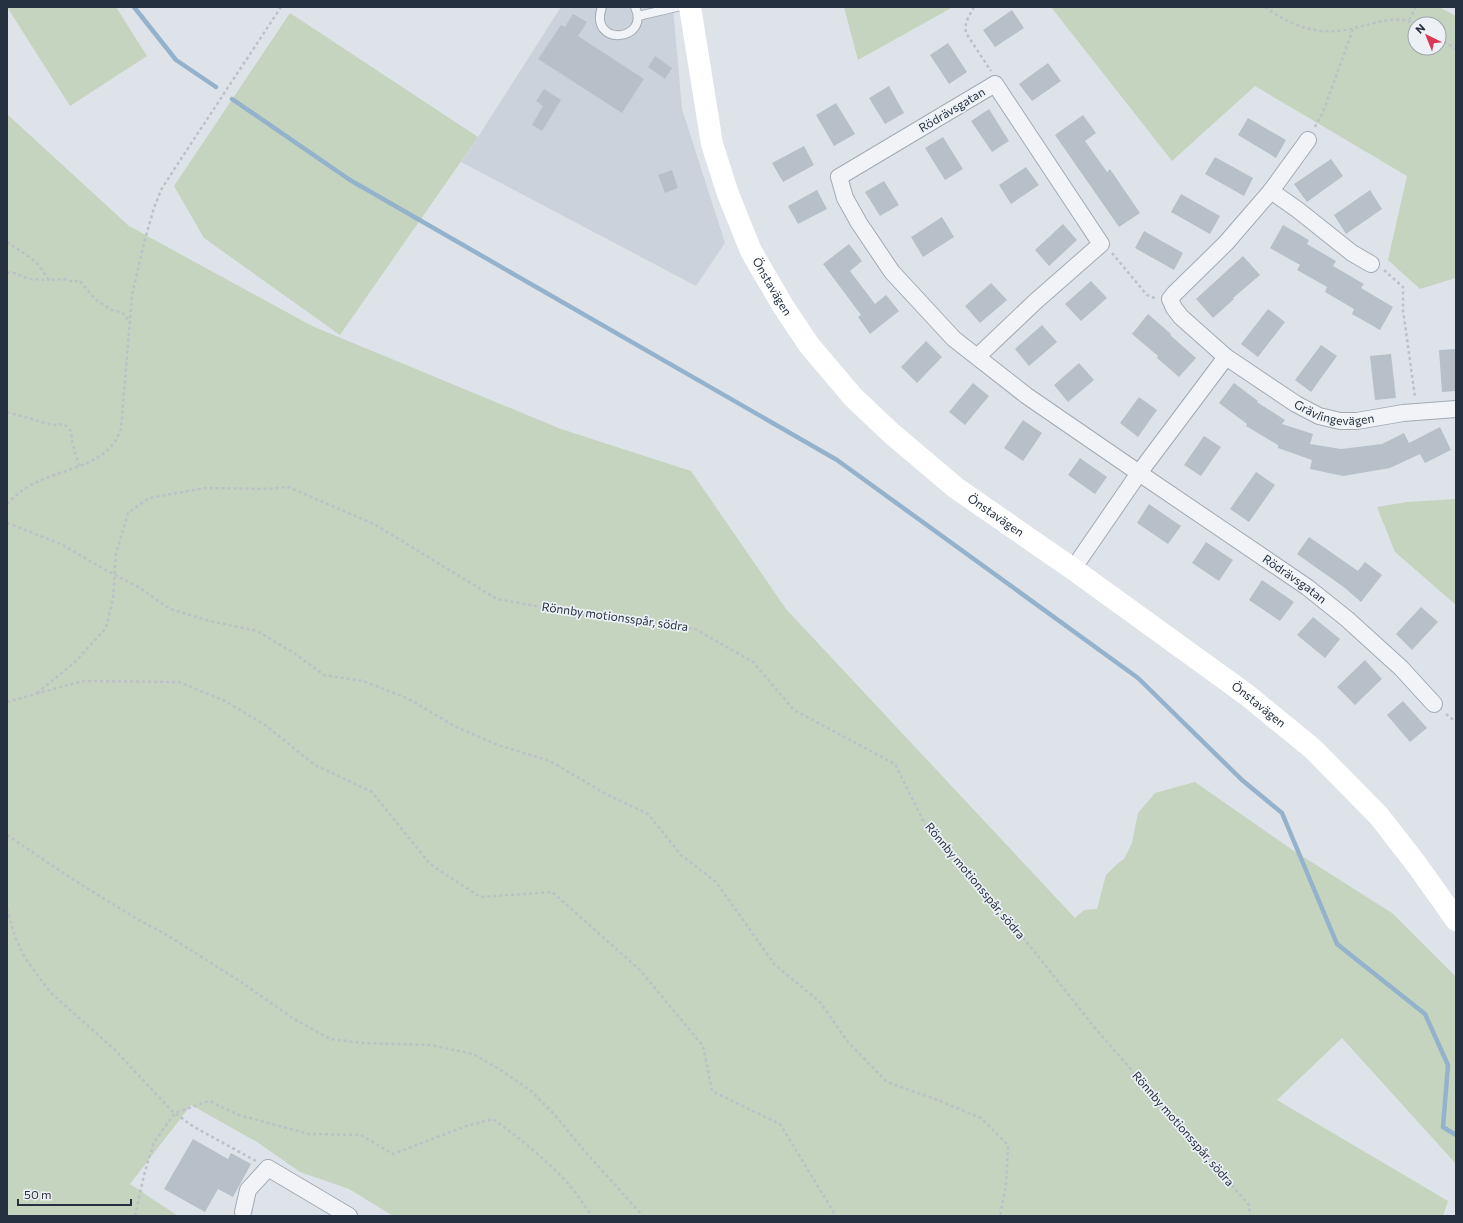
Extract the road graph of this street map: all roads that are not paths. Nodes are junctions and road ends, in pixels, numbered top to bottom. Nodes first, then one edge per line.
1 (602, 7) edge
2 (635, 7) edge
3 (677, 7) edge
4 (690, 7) edge
5 (660, 9) edge
6 (638, 16) junction
7 (1308, 140) road end
8 (1271, 191) junction
9 (1370, 264) road end
10 (977, 357) junction
11 (1226, 357) junction
12 (1456, 409) edge
13 (1139, 473) junction
14 (1072, 568) junction
15 (1434, 704) dead end
16 (1456, 920) edge
17 (243, 1212) dead end
18 (349, 1216) edge

1 - 6 lane
2 - 6 lane
3 - 5 lane
4 - 14 street, Önstavägen
5 - 6 lane
7 - 8 street
8 - 9 street
8 - 11 street, Grävlingevägen
10 - 10 street, Rödrävsgatan
10 - 13 street, Rödrävsgatan
11 - 12 street, Grävlingevägen
11 - 13 street
13 - 14 street
13 - 15 street, Rödrävsgatan
14 - 16 street, Önstavägen
17 - 18 street

